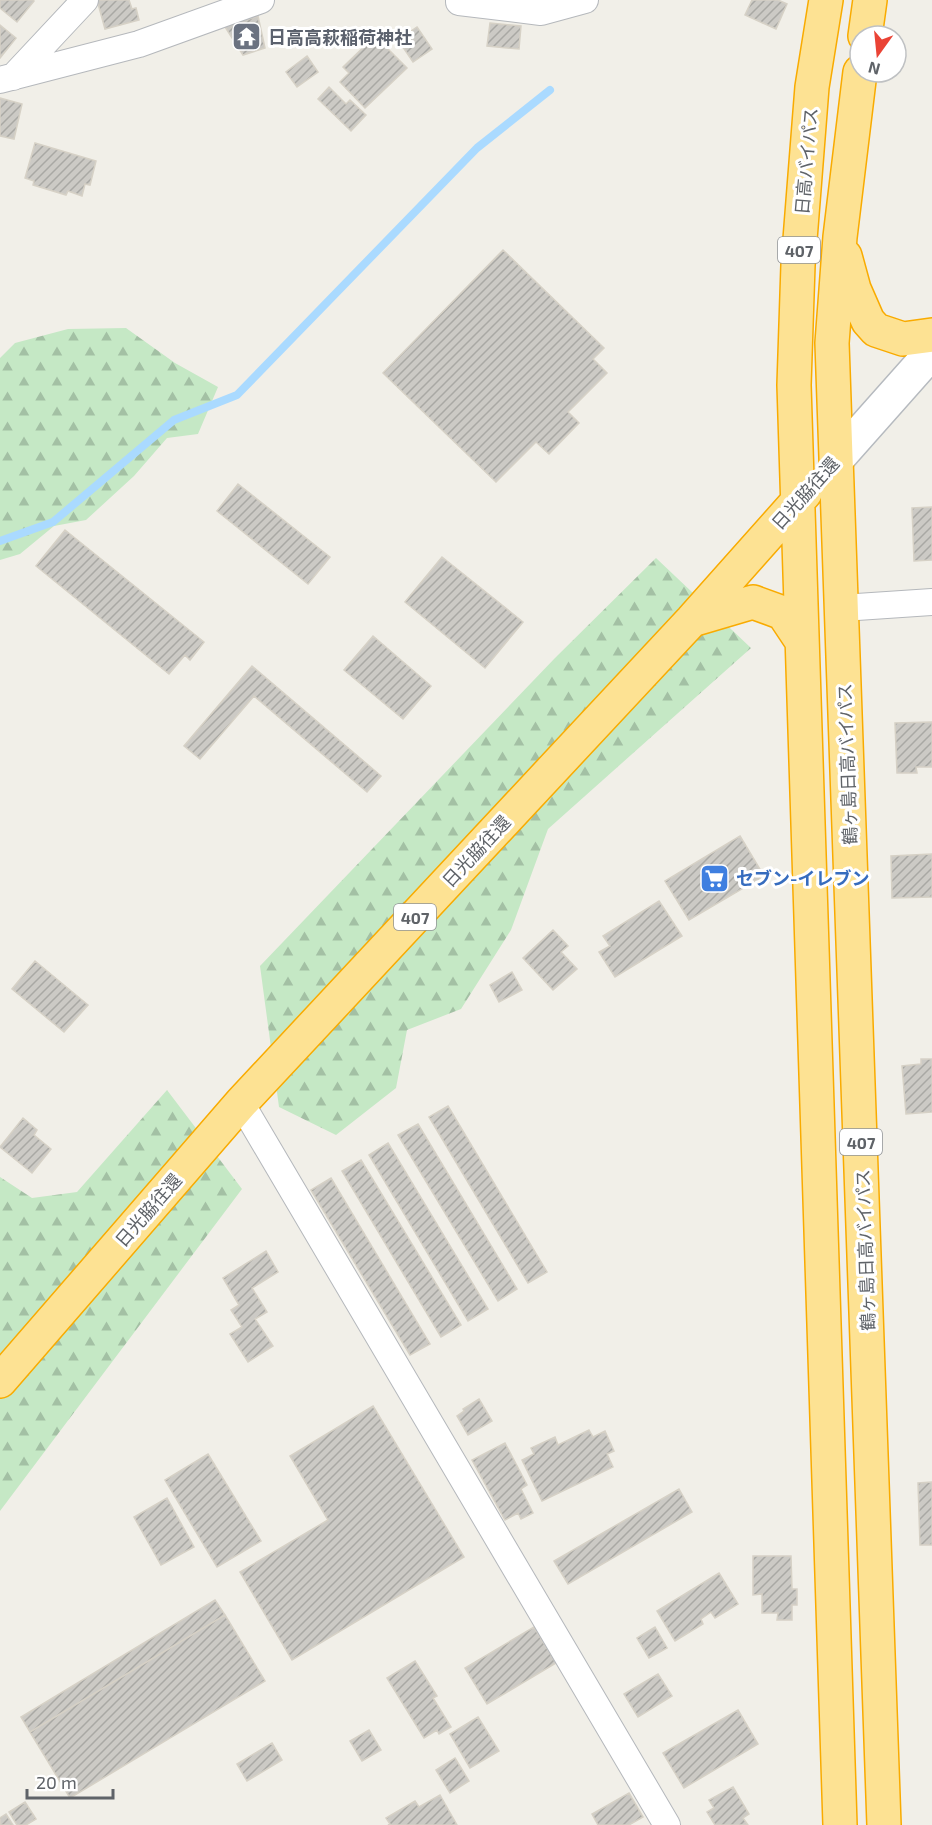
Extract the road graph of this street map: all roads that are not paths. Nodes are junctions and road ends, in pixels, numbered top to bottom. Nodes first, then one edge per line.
1 (85, 0) edge
2 (261, 0) edge
3 (459, 0) edge
4 (585, 0) edge
5 (826, 0) edge
6 (870, 0) edge
7 (867, 24) edge
8 (7, 79) edge
9 (859, 84) edge
10 (840, 237) junction
11 (932, 334) edge
12 (932, 352) edge
13 (837, 459) junction
14 (797, 502) junction
15 (932, 602) edge
16 (842, 608) junction
17 (692, 620) junction
18 (801, 640) junction
19 (241, 1103) junction
20 (0, 1381) edge
21 (667, 1825) edge
22 (840, 1825) edge
23 (884, 1825) edge

1 - 8 street
2 - 8 street
3 - 4 street
5 - 14 highway, 日高バイパス / 407
6 - 7 highway
9 - 10 highway, 407
10 - 11 highway
10 - 13 highway, 407
12 - 13 street, 日光脇往還
13 - 14 highway, 日光脇往還 / 407
13 - 16 highway, 鶴ヶ島日高バイパス / 407
14 - 17 highway, 日光脇往還 / 407
14 - 18 highway, 407
15 - 16 street
16 - 23 highway, 鶴ヶ島日高バイパス / 407
17 - 18 highway
17 - 19 highway, 日光脇往還 / 407
18 - 22 highway, 407
19 - 20 highway, 日光脇往還 / 407
19 - 21 street

